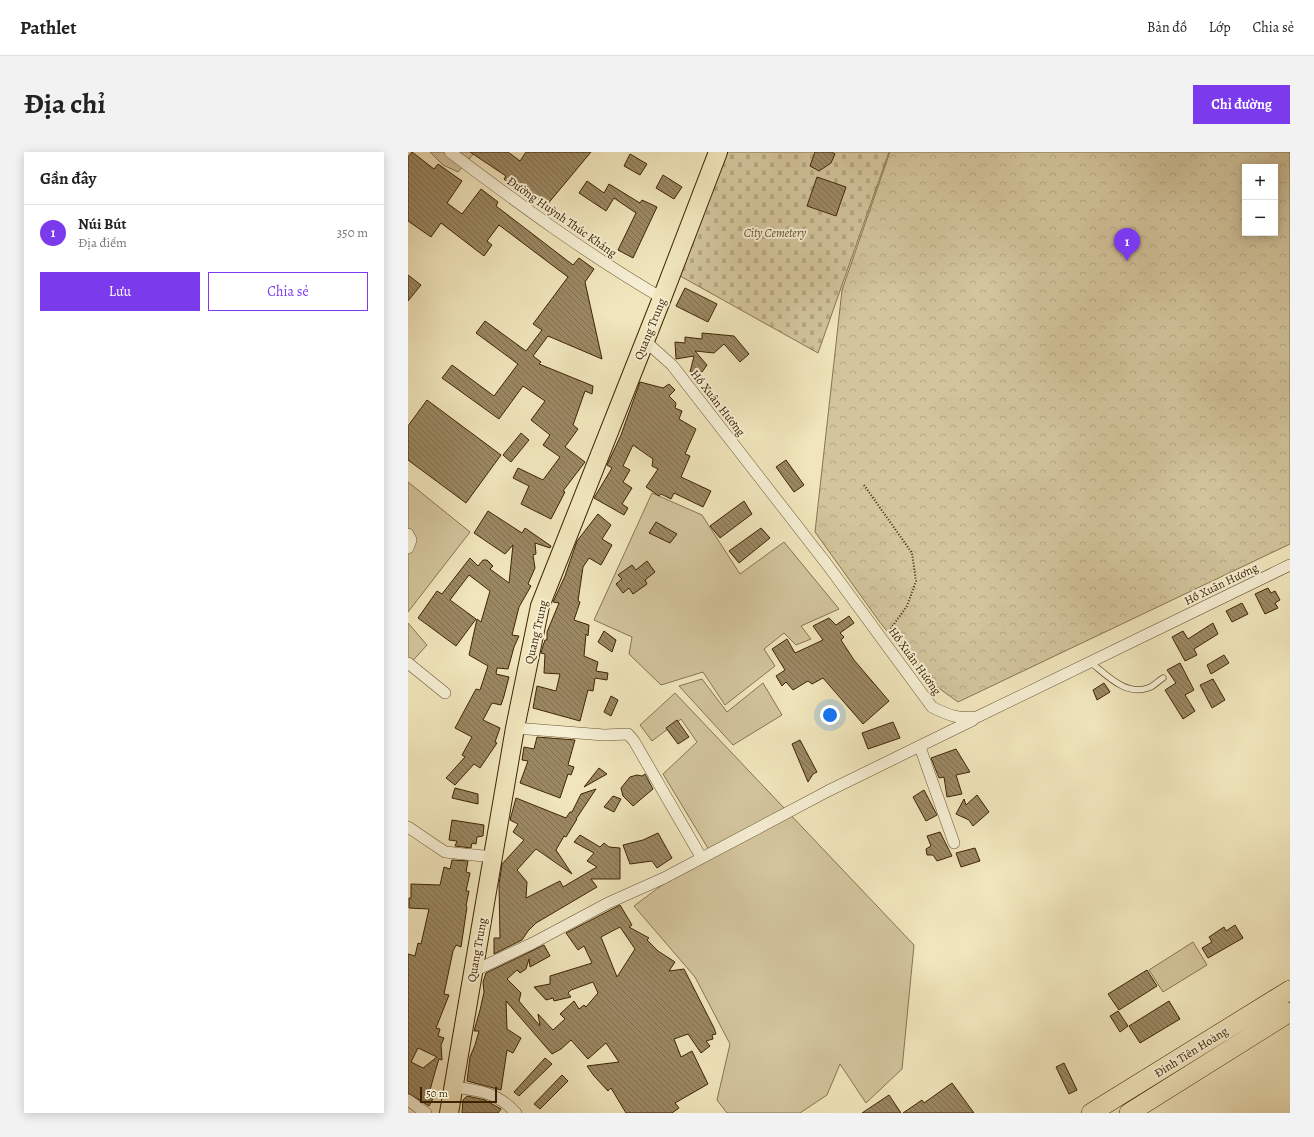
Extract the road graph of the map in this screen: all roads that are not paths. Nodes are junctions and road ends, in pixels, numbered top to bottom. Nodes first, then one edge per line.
1 (450, 152) edge
2 (718, 152) edge
3 (662, 298) junction
4 (645, 341) junction
5 (408, 534) edge
6 (408, 548) edge
7 (1290, 565) edge
8 (1090, 662) junction
9 (408, 663) edge
10 (1163, 678) dead end
11 (445, 693) dead end
12 (978, 717) junction
13 (515, 728) junction
14 (920, 747) junction
15 (408, 827) edge
16 (954, 843) dead end
17 (493, 857) junction
18 (701, 857) junction
19 (474, 971) junction
20 (1290, 990) edge
21 (1290, 1012) edge
22 (1290, 1021) edge
23 (1256, 1034) junction
24 (454, 1088) junction
25 (408, 1100) edge
26 (426, 1113) edge
27 (449, 1113) edge
28 (516, 1113) edge
29 (1091, 1113) edge
30 (1129, 1113) edge

1 - 3 street, Đường Huỳnh Thúc Kháng
2 - 3 main road, Quang Trung
3 - 4 main road, Quang Trung
4 - 12 street, Hồ Xuân Hương
4 - 13 main road, Quang Trung
5 - 6 street
7 - 8 street, Hồ Xuân Hương
8 - 10 lane
8 - 12 street, Hồ Xuân Hương
9 - 11 street
12 - 14 street
13 - 17 main road, Quang Trung
13 - 18 street
14 - 16 street
14 - 18 street
15 - 17 street
17 - 19 main road, Quang Trung
18 - 19 street
19 - 24 main road, Quang Trung
20 - 29 highway, Đinh Tiên Hoàng
21 - 23 highway, Đinh Tiên Hoàng
22 - 23 street
23 - 30 highway, Đinh Tiên Hoàng
24 - 27 main road, Quang Trung
24 - 28 street
25 - 26 street

